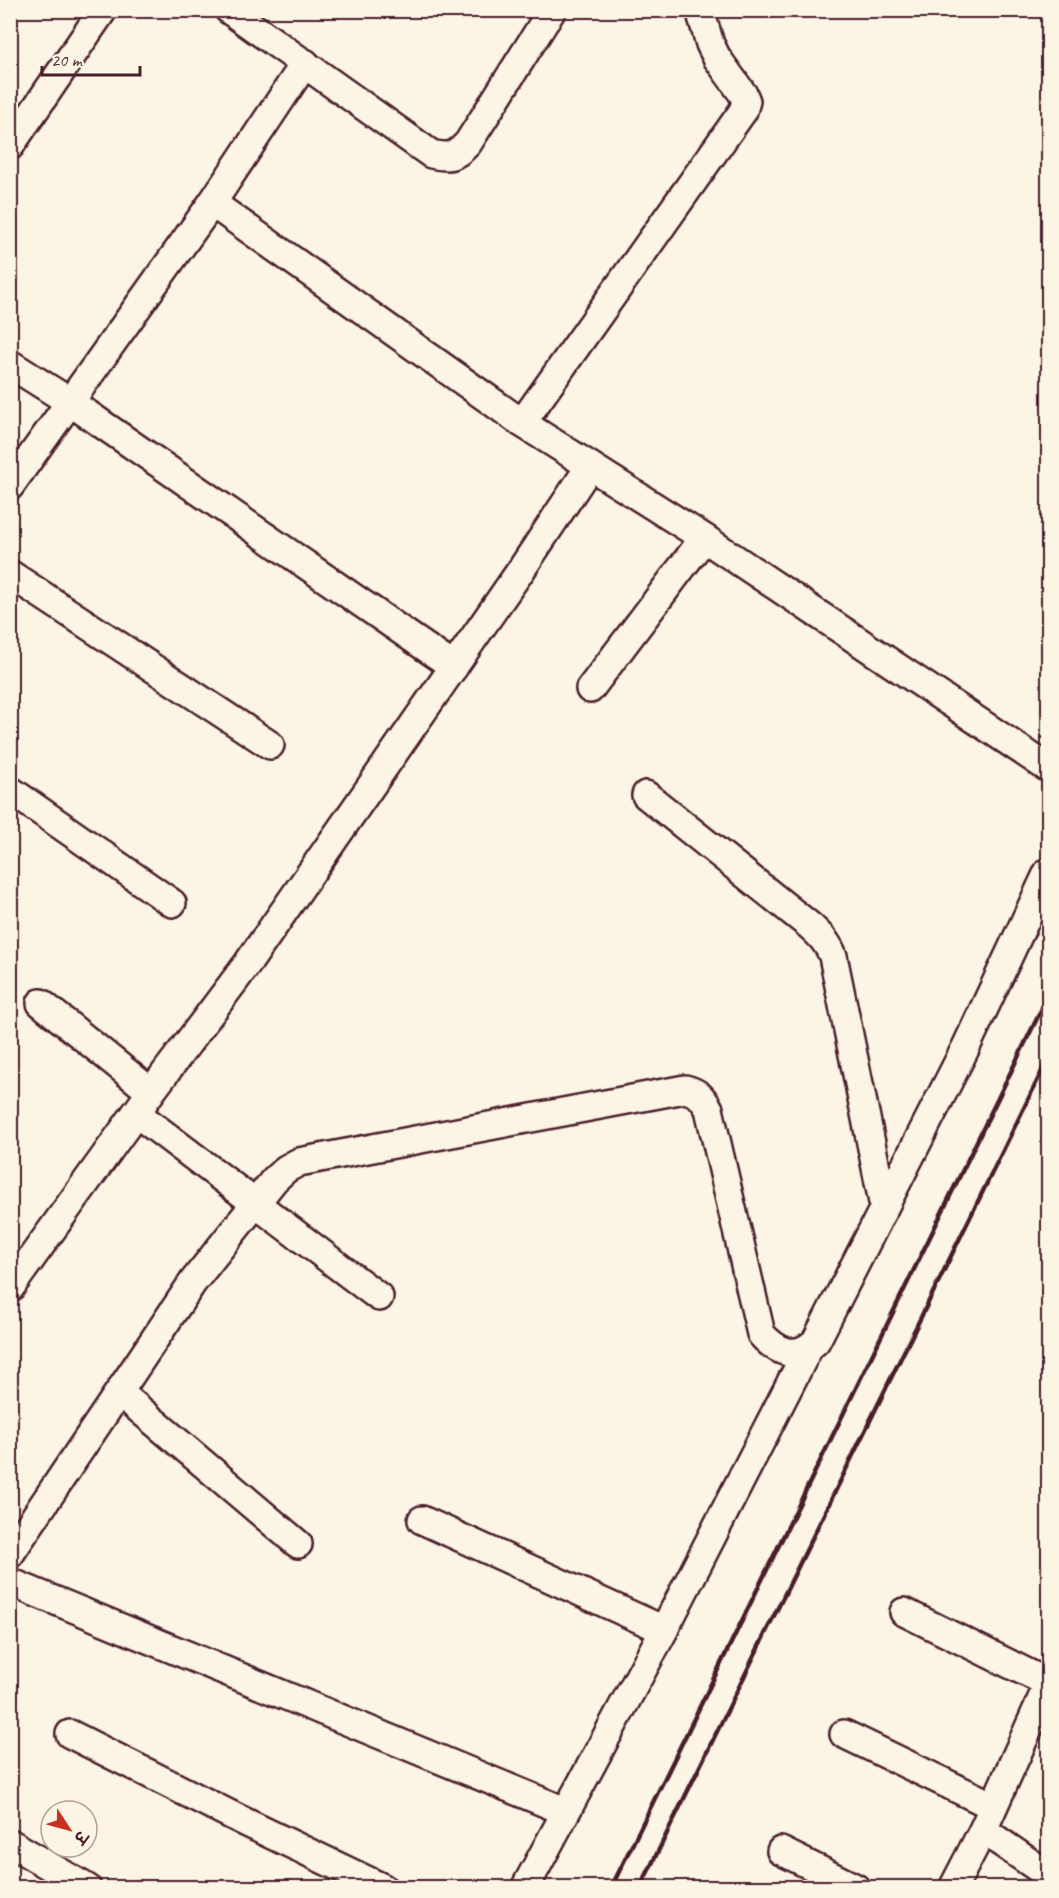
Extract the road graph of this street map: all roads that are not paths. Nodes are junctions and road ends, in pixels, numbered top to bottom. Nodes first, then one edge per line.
1 (103, 10) edge
2 (229, 10) edge
3 (552, 10) edge
4 (700, 10) edge
5 (305, 63) junction
6 (10, 146) edge
7 (212, 203) junction
8 (10, 364) edge
9 (70, 402) junction
10 (522, 423) junction
11 (590, 466) junction
12 (10, 486) edge
13 (704, 538) junction
14 (10, 574) edge
15 (454, 667) junction
16 (590, 689) dead end
17 (270, 745) dead end
18 (1048, 768) edge
19 (10, 790) edge
20 (646, 795) dead end
21 (1048, 872) edge
22 (172, 903) dead end
23 (41, 1003) dead end
24 (143, 1103) junction
25 (256, 1204) junction
26 (884, 1207) junction
27 (10, 1288) edge
28 (379, 1298) dead end
29 (808, 1349) junction
30 (119, 1392) junction
31 (422, 1520) dead end
32 (298, 1544) dead end
33 (10, 1554) edge
34 (10, 1582) edge
35 (904, 1612) dead end
36 (664, 1630) junction
37 (1048, 1684) edge
38 (70, 1734) dead end
39 (844, 1734) dead end
40 (566, 1811) junction
41 (988, 1818) junction
42 (10, 1843) edge
43 (782, 1851) dead end
44 (1048, 1875) edge
45 (87, 1887) edge
46 (383, 1887) edge
47 (525, 1887) edge
48 (856, 1887) edge
49 (952, 1887) edge

1 - 6 street
2 - 5 street
3 - 5 street
4 - 10 street
5 - 7 street
7 - 9 street
7 - 10 street
8 - 9 street
9 - 12 street
9 - 15 street
10 - 11 street
11 - 13 street
11 - 15 street
13 - 16 street
13 - 18 street
14 - 17 street
15 - 24 street
19 - 22 street
20 - 26 street
21 - 26 street
23 - 24 street
24 - 25 street
24 - 27 street
25 - 28 street
25 - 29 street
25 - 30 street
26 - 29 street
29 - 36 street
30 - 32 street
30 - 33 street
31 - 36 street
34 - 40 street
35 - 37 street
36 - 40 street
37 - 41 street
38 - 46 street
39 - 41 street
40 - 47 street
41 - 44 street
41 - 49 street
42 - 45 street
43 - 48 street

